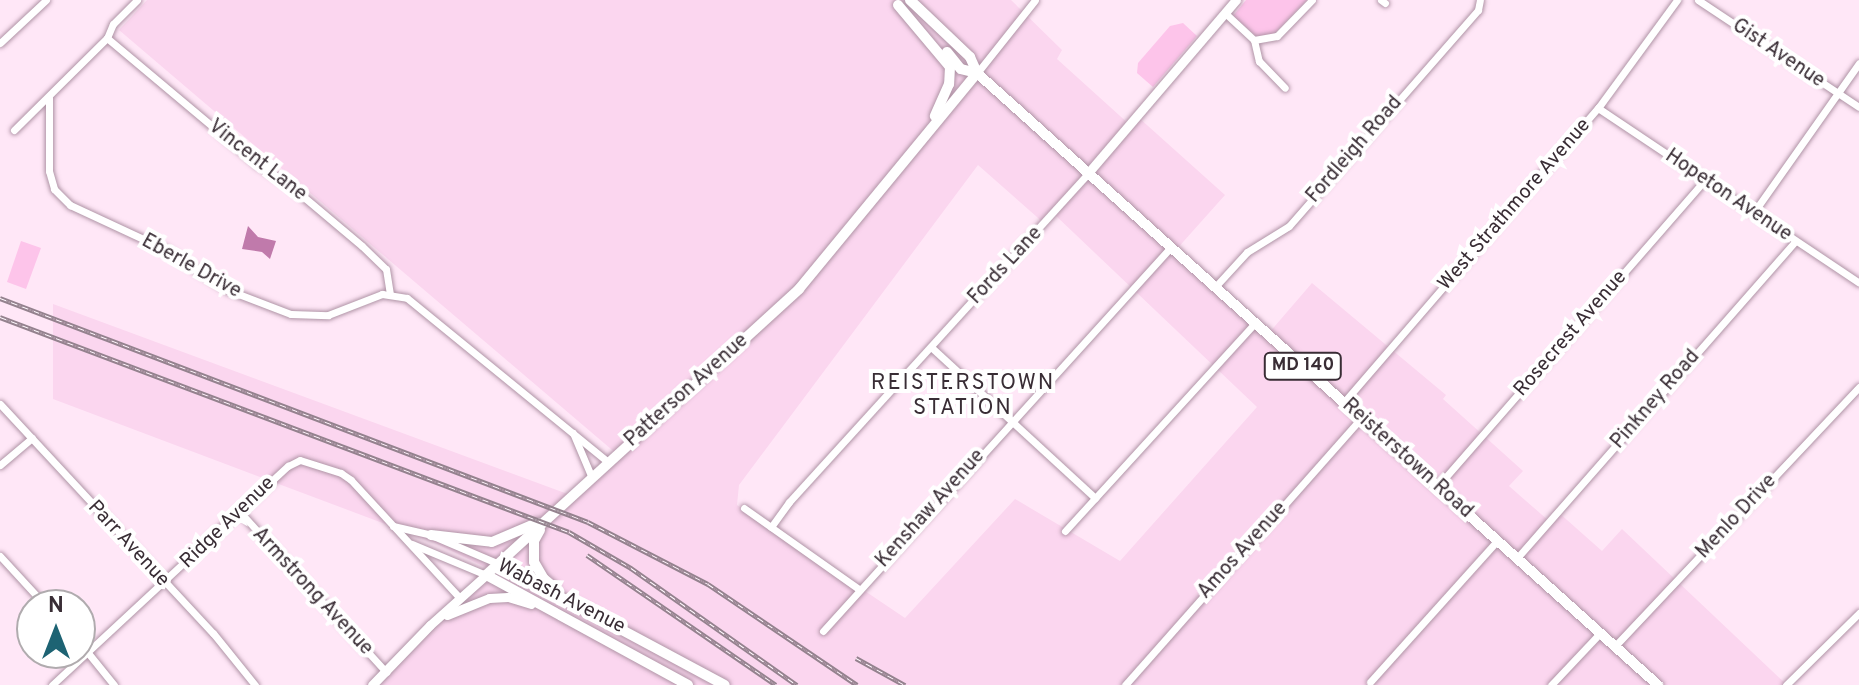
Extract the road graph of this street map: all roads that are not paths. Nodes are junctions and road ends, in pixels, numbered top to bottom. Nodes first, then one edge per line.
1 (46, 0) edge
2 (137, 0) edge
3 (910, 0) edge
4 (1035, 0) edge
5 (1236, 0) edge
6 (1312, 0) edge
7 (1480, 0) edge
8 (1677, 0) edge
9 (1698, 0) edge
10 (895, 2) edge
11 (1225, 13) junction
12 (107, 38) junction
13 (1254, 40) junction
14 (0, 43) edge
15 (1859, 63) edge
16 (977, 73) junction
17 (1285, 88) dead end
18 (1838, 94) junction
19 (49, 97) junction
20 (1859, 107) edge
21 (1598, 108) junction
22 (929, 129) junction
23 (14, 130) dead end
24 (1088, 173) junction
25 (1705, 180) junction
26 (1754, 212) junction
27 (1795, 242) junction
28 (1171, 247) junction
29 (1859, 283) edge
30 (1215, 287) junction
31 (390, 294) junction
32 (1255, 323) junction
33 (931, 347) junction
34 (1859, 387) edge
35 (1344, 402) junction
36 (0, 404) edge
37 (1361, 418) junction
38 (1011, 421) junction
39 (572, 431) junction
40 (32, 438) junction
41 (608, 462) junction
42 (0, 465) edge
43 (592, 478) junction
44 (1437, 487) junction
45 (1095, 498) junction
46 (744, 508) dead end
47 (240, 512) junction
48 (552, 515) junction
49 (391, 525) junction
50 (771, 527) junction
51 (1065, 531) dead end
52 (431, 535) junction
53 (1497, 541) junction
54 (406, 542) junction
55 (0, 556) edge
56 (1517, 558) junction
57 (499, 564) junction
58 (486, 575) junction
59 (164, 582) junction
60 (30, 589) edge
61 (859, 589) junction
62 (460, 598) junction
63 (579, 605) junction
64 (1859, 613) edge
65 (573, 621) junction
66 (430, 625) junction
67 (823, 631) dead end
68 (1600, 633) junction
69 (96, 643) edge
70 (1615, 646) junction
71 (96, 662) edge
72 (68, 669) edge
73 (386, 672) junction
74 (1370, 682) dead end
75 (52, 685) edge
76 (114, 685) edge
77 (255, 685) edge
78 (372, 685) edge
79 (688, 685) edge
80 (725, 685) edge
81 (1125, 685) edge
82 (1551, 685) edge
83 (1658, 685) edge
84 (1786, 685) edge

1 - 14 street
2 - 12 street
3 - 16 main road, Reisterstown Road / MD 140
4 - 16 street
5 - 11 main road, Fords Lane
6 - 13 street
7 - 30 street, Fordleigh Road
8 - 21 street, West Strathmore Avenue
9 - 18 street, Gist Avenue
10 - 16 main road, Reisterstown Road / MD 140
10 - 22 main road
11 - 13 street
11 - 24 main road, Fords Lane
12 - 19 street
12 - 31 street, Vincent Lane
13 - 17 street
15 - 18 street
16 - 22 main road, Patterson Avenue
16 - 24 main road, Reisterstown Road / MD 140
18 - 20 street, Gist Avenue
18 - 26 street
19 - 23 street
19 - 31 street, Eberle Drive
21 - 25 street, Hopeton Avenue
21 - 35 street, West Strathmore Avenue
22 - 41 main road, Patterson Avenue
24 - 28 main road, Reisterstown Road / MD 140
24 - 33 street, Fords Lane
25 - 26 street, Hopeton Avenue
25 - 44 street, Rosecrest Avenue
26 - 27 street, Hopeton Avenue
27 - 29 street, Hopeton Avenue
27 - 56 street, Pinkney Road
28 - 30 main road, Reisterstown Road / MD 140
28 - 38 street, Kenshaw Avenue
30 - 32 main road, Reisterstown Road / MD 140
31 - 39 street
32 - 35 main road, Reisterstown Road / MD 140
32 - 45 street
33 - 38 street
33 - 50 street, Fords Lane
34 - 70 street, Menlo Drive
35 - 37 main road, Reisterstown Road / MD 140
36 - 40 street, Parr Avenue
37 - 44 main road, Reisterstown Road / MD 140
37 - 81 street, Amos Avenue
38 - 45 street
38 - 61 street, Kenshaw Avenue
39 - 41 street
39 - 43 street
40 - 42 street
40 - 59 street, Parr Avenue
41 - 43 main road, Patterson Avenue
43 - 48 main road, Patterson Avenue
44 - 53 main road, Reisterstown Road / MD 140
45 - 51 street
46 - 50 street
47 - 49 street, Ridge Avenue
47 - 59 street, Ridge Avenue
47 - 73 street, Armstrong Avenue
48 - 52 main road
48 - 57 main road, Patterson Avenue
48 - 63 main road
49 - 52 street, Wabash Avenue
49 - 54 street
50 - 61 street
52 - 57 street, Wabash Avenue
53 - 56 main road, Reisterstown Road / MD 140
53 - 74 street
54 - 58 street, Wabash Avenue
54 - 62 street
55 - 60 street
56 - 68 main road, Reisterstown Road / MD 140
57 - 58 main road, Patterson Avenue
57 - 63 main road, Wabash Avenue
58 - 62 main road, Patterson Avenue
58 - 65 main road, Wabash Avenue
59 - 69 street, Ridge Avenue
59 - 77 street, Parr Avenue
61 - 67 street, Kenshaw Avenue
62 - 66 main road, Patterson Avenue
63 - 80 main road, Wabash Avenue
64 - 84 street
65 - 66 main road
65 - 79 main road, Wabash Avenue
66 - 73 main road, Patterson Avenue
68 - 70 main road, Reisterstown Road / MD 140
68 - 82 street
70 - 83 main road, Reisterstown Road / MD 140
71 - 76 street
72 - 75 street, Ridge Avenue
73 - 78 main road, Patterson Avenue

